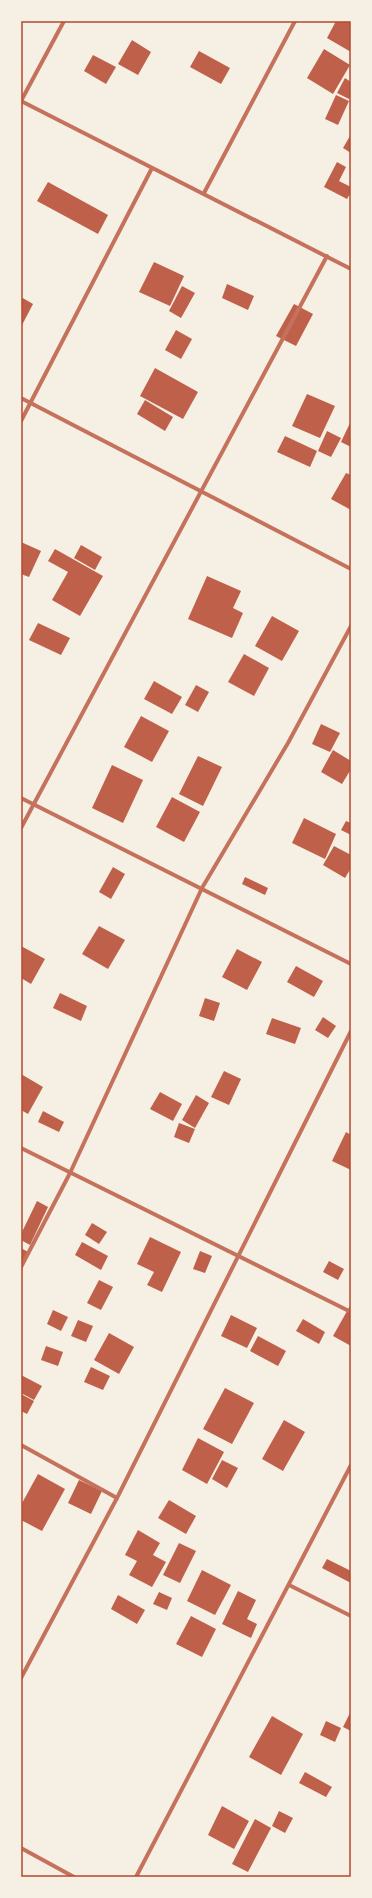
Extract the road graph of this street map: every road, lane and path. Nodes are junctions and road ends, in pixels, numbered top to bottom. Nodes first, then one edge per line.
1 (64, 21) edge
2 (295, 21) edge
3 (21, 101) edge
4 (152, 168) junction
5 (204, 193) junction
6 (327, 256) junction
7 (351, 269) edge
8 (21, 398) edge
9 (31, 403) junction
10 (21, 421) edge
11 (200, 492) junction
12 (351, 569) edge
13 (351, 626) edge
14 (21, 798) edge
15 (33, 804) junction
16 (21, 828) edge
17 (202, 888) junction
18 (351, 964) edge
19 (351, 1030) edge
20 (21, 1148) edge
21 (70, 1173) junction
22 (238, 1255) junction
23 (21, 1267) edge
24 (351, 1312) edge
25 (21, 1445) edge
26 (351, 1465) edge
27 (117, 1498) junction
28 (289, 1586) junction
29 (351, 1616) edge
30 (21, 1678) edge
31 (21, 1848) edge
32 (74, 1877) edge
33 (136, 1877) edge

1 - 3 street
2 - 5 street
3 - 4 street
4 - 5 street
4 - 9 street
5 - 6 street
6 - 7 street
6 - 11 street
8 - 9 street
9 - 10 street
9 - 11 street
11 - 12 street
11 - 15 street
13 - 17 street
14 - 15 street
15 - 16 street
15 - 17 street
17 - 18 street
17 - 21 street
19 - 22 street
20 - 21 street
21 - 22 street
21 - 23 street
22 - 24 street
22 - 27 street
25 - 27 street
26 - 28 street
27 - 30 street
28 - 29 street
28 - 33 street
31 - 32 street

